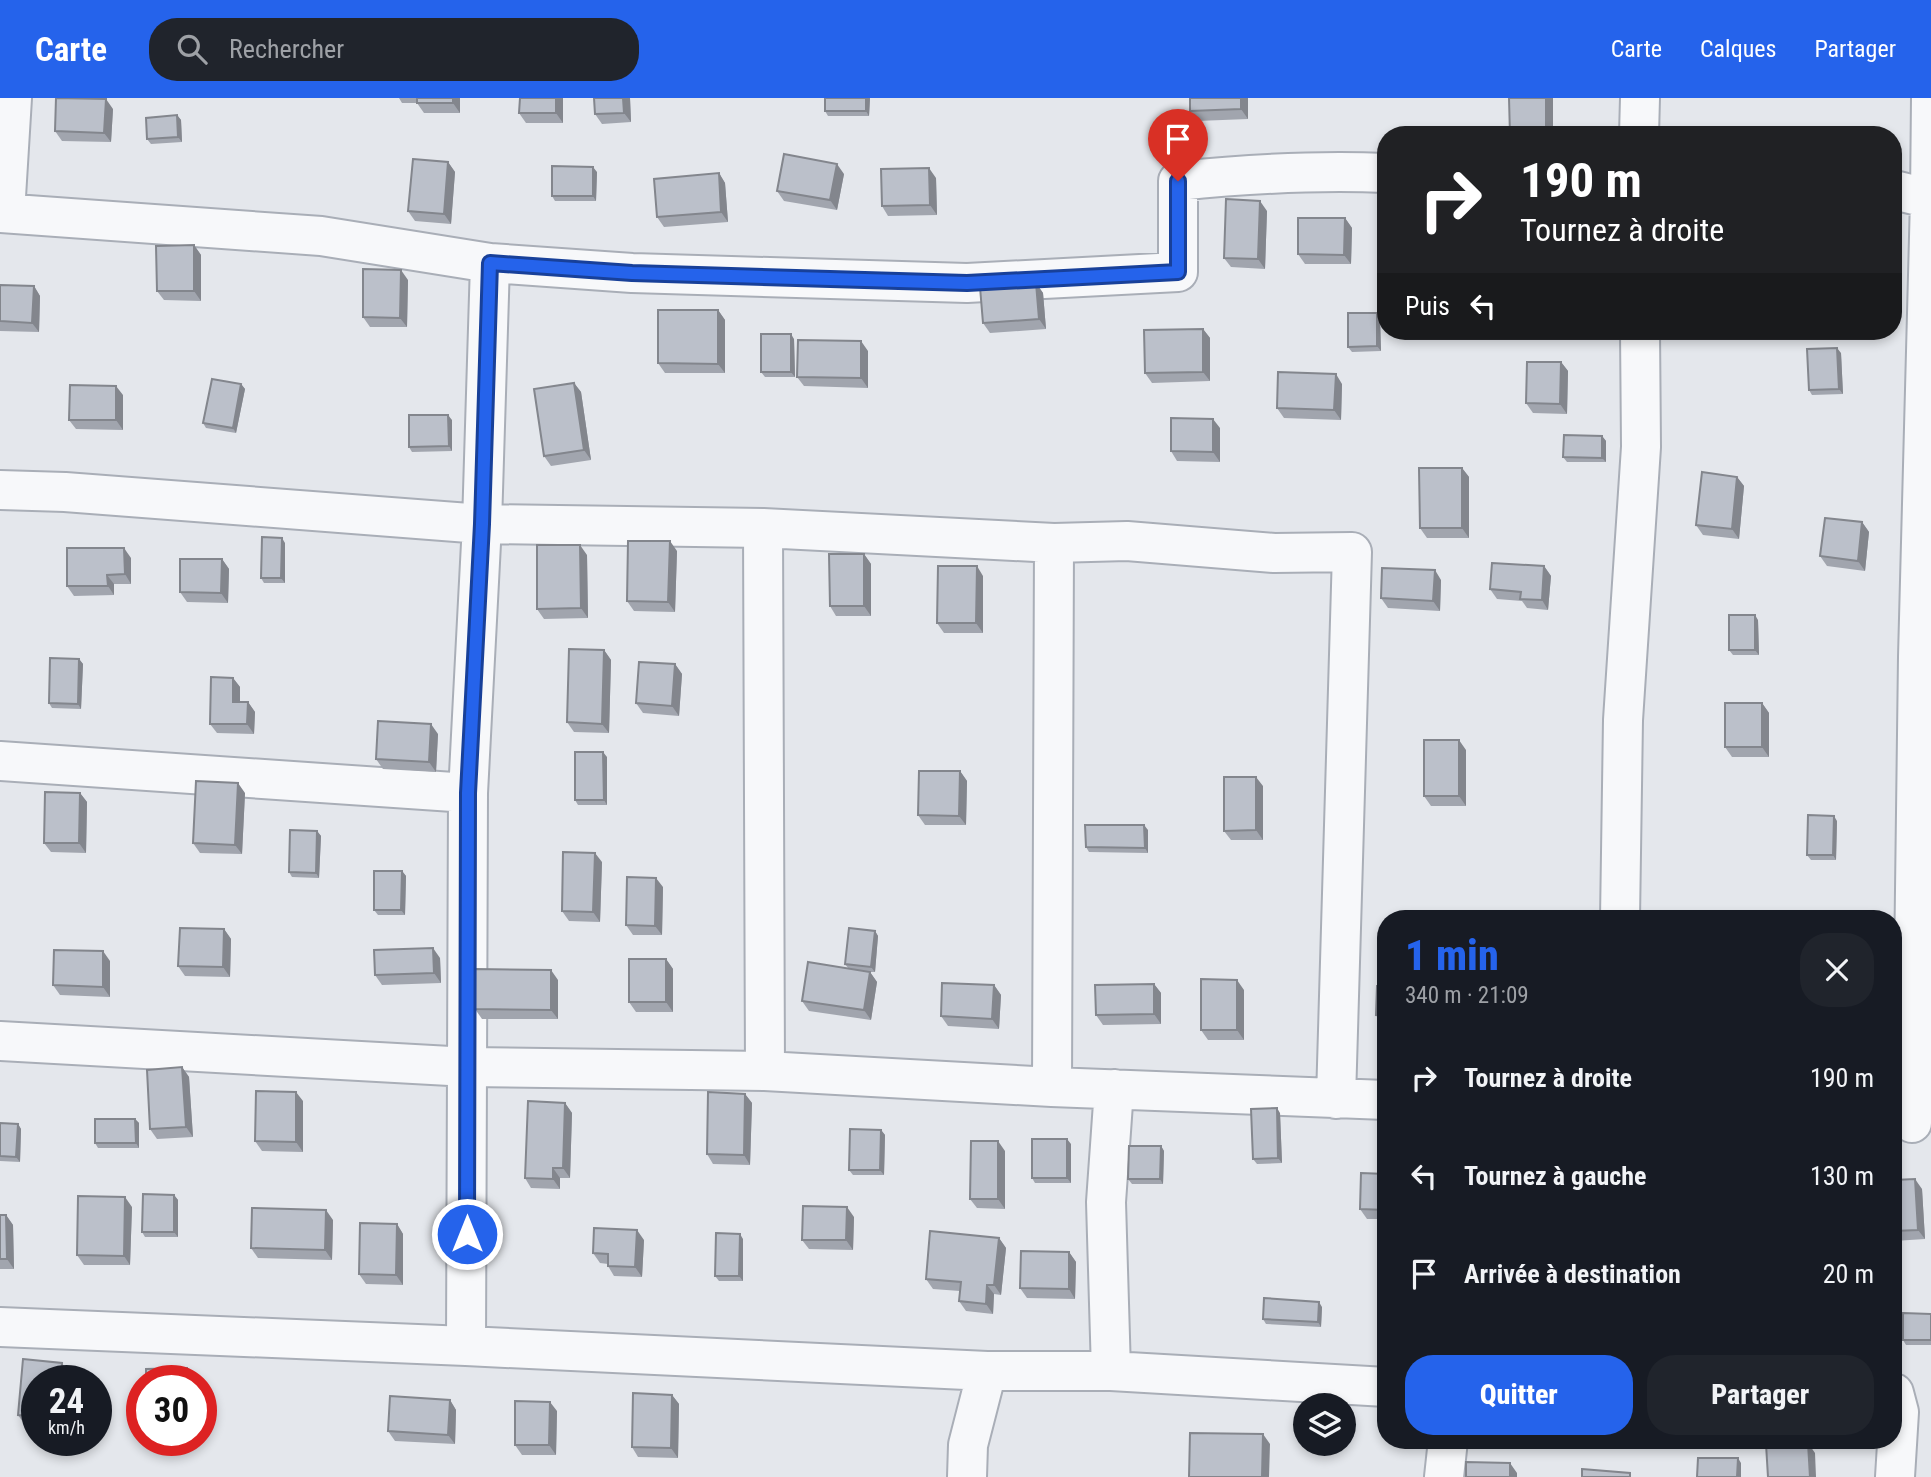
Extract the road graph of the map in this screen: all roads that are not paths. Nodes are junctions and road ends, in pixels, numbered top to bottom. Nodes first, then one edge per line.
1 (12, 98) edge
2 (1640, 98) edge
3 (1931, 98) edge
4 (1639, 126) edge
5 (1377, 173) edge
6 (1902, 192) edge
7 (1931, 199) edge
8 (3, 213) edge
9 (490, 263) junction
10 (1640, 340) edge
11 (0, 490) edge
12 (482, 524) junction
13 (763, 528) junction
14 (1054, 543) junction
15 (1924, 657) edge
16 (0, 761) edge
17 (468, 793) junction
18 (1620, 910) edge
19 (0, 1041) edge
20 (468, 1067) junction
21 (765, 1071) junction
22 (1052, 1087) junction
23 (1114, 1089) junction
24 (1336, 1099) junction
25 (1377, 1100) edge
26 (1912, 1122) edge
27 (0, 1327) edge
28 (466, 1346) junction
29 (988, 1371) junction
30 (1111, 1371) junction
31 (1377, 1386) edge
32 (1447, 1449) edge
33 (1899, 1449) edge
34 (967, 1477) edge
35 (1444, 1477) edge
36 (1895, 1477) edge

1 - 8 street
2 - 4 street
3 - 7 street
5 - 9 street
6 - 7 street
7 - 15 street
8 - 9 street
9 - 12 street
10 - 18 street
11 - 12 street
12 - 13 street
12 - 17 street
13 - 14 street
13 - 21 street
14 - 22 street
14 - 24 street
15 - 26 street
16 - 17 street
17 - 20 street
19 - 20 street
20 - 21 street
20 - 28 street
21 - 22 street
22 - 23 street
23 - 24 street
23 - 30 street
24 - 25 street
27 - 28 street
28 - 29 street
29 - 30 street
29 - 34 street
30 - 31 street
32 - 35 street
33 - 36 street

